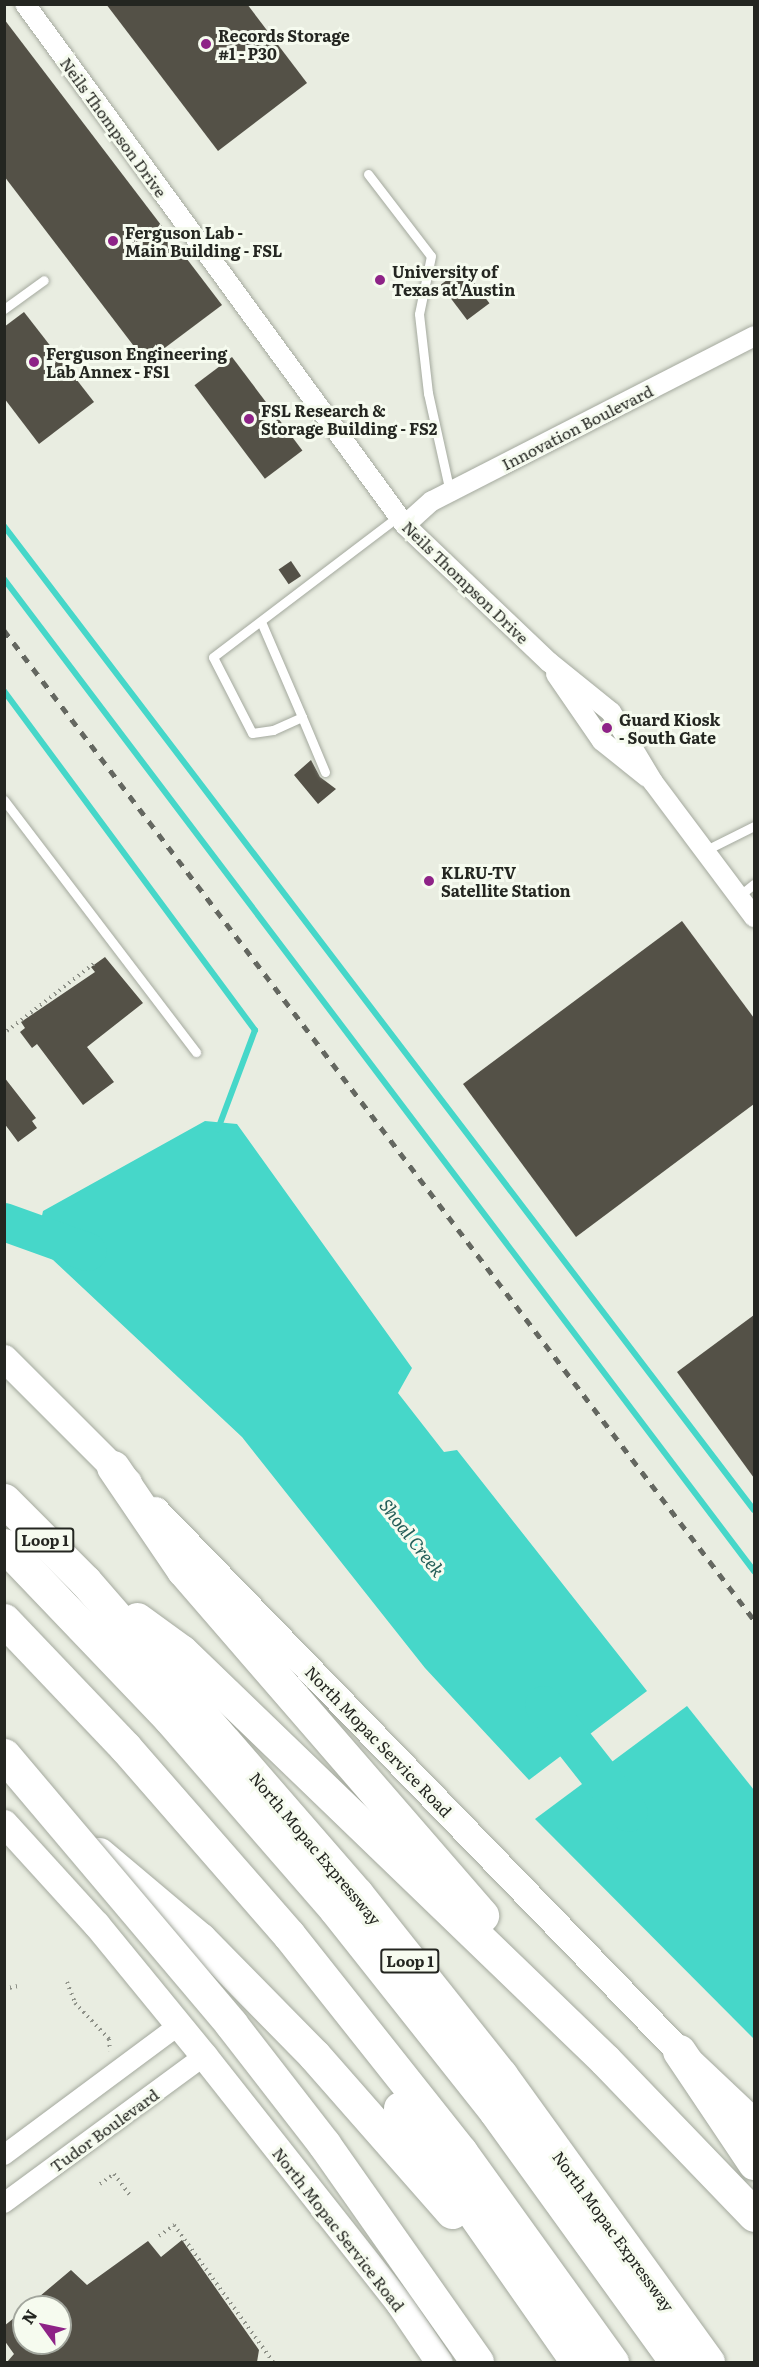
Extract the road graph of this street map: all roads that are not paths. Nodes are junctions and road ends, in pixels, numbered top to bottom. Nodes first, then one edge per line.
1 (25, 4) edge
2 (368, 174) dead end
3 (44, 280) dead end
4 (4, 309) edge
5 (754, 336) edge
6 (450, 492) junction
7 (402, 520) junction
8 (262, 624) junction
9 (549, 662) junction
10 (302, 717) junction
11 (325, 772) dead end
12 (653, 782) junction
13 (4, 800) edge
14 (754, 826) edge
15 (704, 850) junction
16 (754, 884) edge
17 (739, 896) junction
18 (754, 917) edge
19 (196, 1052) dead end
20 (4, 1358) edge
21 (113, 1467) junction
22 (4, 1500) edge
23 (4, 1545) edge
24 (85, 1581) junction
25 (4, 1620) edge
26 (4, 1651) edge
27 (4, 1755) edge
28 (4, 1773) edge
29 (4, 1823) edge
30 (178, 2025) junction
31 (679, 2050) junction
32 (204, 2056) junction
33 (605, 2060) junction
34 (754, 2122) edge
35 (4, 2155) edge
36 (754, 2163) edge
37 (4, 2204) edge
38 (754, 2216) edge
39 (525, 2290) junction
40 (439, 2362) edge
41 (477, 2362) edge
42 (577, 2362) edge
43 (612, 2362) edge
44 (676, 2362) edge
45 (708, 2362) edge

1 - 7 street, Neils Thompson Drive
2 - 6 lane
3 - 4 lane
5 - 6 street, Innovation Boulevard
6 - 7 street, Innovation Boulevard
7 - 8 lane
7 - 9 street, Neils Thompson Drive
8 - 10 lane
8 - 10 lane
9 - 12 street, Neils Thompson Drive
9 - 12 street, Neils Thompson Drive
10 - 11 lane
12 - 15 street, Neils Thompson Drive
13 - 19 lane
14 - 15 lane
15 - 17 street, Neils Thompson Drive
16 - 17 lane
17 - 18 street, Neils Thompson Drive
20 - 21 main road, North Mopac Service Road
21 - 31 main road, North Mopac Service Road
21 - 33 highway
22 - 24 highway, North Mopac Expressway / Loop 1
23 - 44 highway
24 - 33 highway
24 - 45 highway, North Mopac Expressway / Loop 1
25 - 43 highway
26 - 39 highway
27 - 41 highway, bridge
28 - 39 highway
29 - 30 main road, North Mopac Service Road
30 - 32 main road, North Mopac Service Road
30 - 35 street
31 - 34 main road, North Mopac Service Road
31 - 36 highway
32 - 37 street, Tudor Boulevard
32 - 40 main road, North Mopac Service Road
33 - 38 highway
39 - 42 highway

